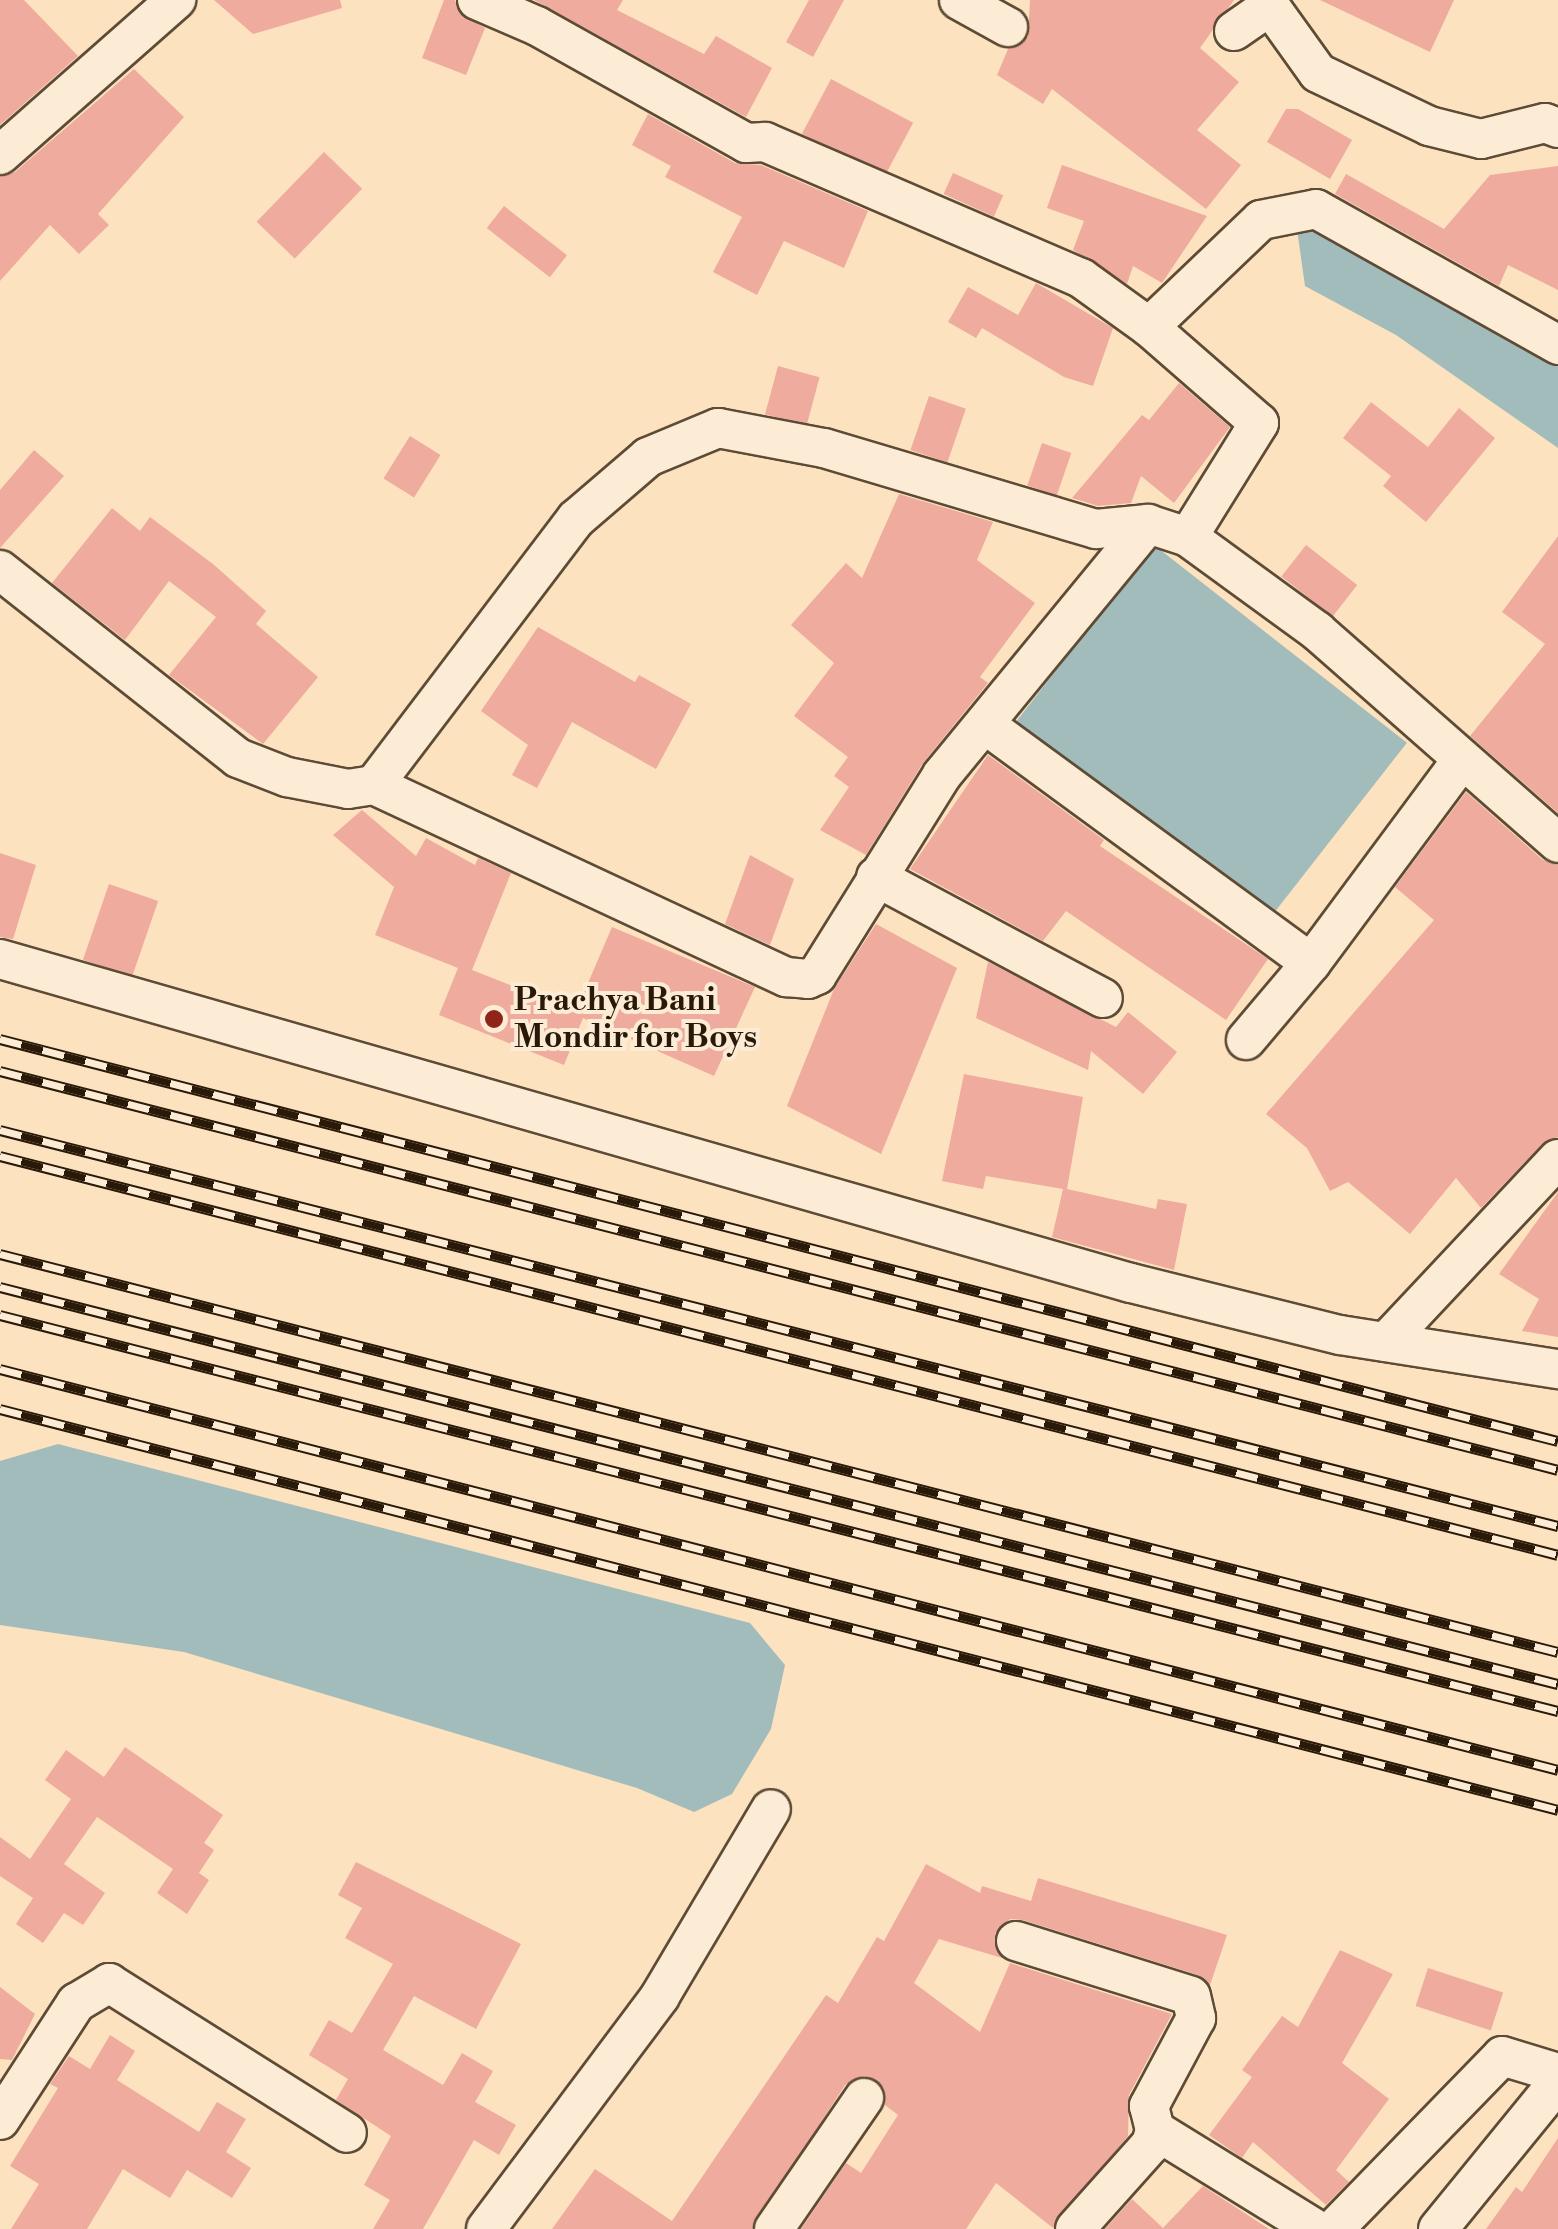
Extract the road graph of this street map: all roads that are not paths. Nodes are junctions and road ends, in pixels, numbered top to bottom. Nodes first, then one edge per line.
1 (176, 0) edge
2 (477, 0) edge
3 (959, 0) edge
4 (1269, 3) edge
5 (1008, 27) dead end
6 (1234, 31) dead end
7 (1558, 128) edge
8 (0, 155) edge
9 (1149, 327) junction
10 (1558, 344) edge
11 (1148, 524) junction
12 (1188, 537) junction
13 (0, 570) edge
14 (987, 726) junction
15 (1462, 760) junction
16 (374, 785) junction
17 (1558, 843) edge
18 (876, 877) junction
19 (0, 959) edge
20 (1312, 963) junction
21 (1103, 998) dead end
22 (1246, 1040) dead end
23 (1558, 1159) edge
24 (1386, 1342) junction
25 (1558, 1369) edge
26 (771, 1810) dead end
27 (1016, 1941) dead end
28 (1558, 2073) edge
29 (1558, 2082) edge
30 (864, 2098) dead end
31 (0, 2120) edge
32 (1156, 2130) junction
33 (347, 2133) dead end
34 (486, 2229) edge
35 (774, 2229) edge
36 (1076, 2229) edge
37 (1315, 2229) edge
38 (1334, 2229) edge
39 (1438, 2229) edge

1 - 8 street
2 - 9 street
3 - 5 street
4 - 6 street
4 - 7 street
9 - 10 street
9 - 12 street
11 - 12 street
11 - 14 street
11 - 16 street
12 - 15 street
13 - 16 street
14 - 18 street
14 - 20 street
15 - 17 street
15 - 20 street
16 - 18 street
18 - 21 street
19 - 24 street
20 - 22 street
23 - 24 street
24 - 25 street
26 - 34 street
27 - 32 street
28 - 38 street
29 - 39 street
30 - 35 street
31 - 33 street
32 - 36 street
32 - 37 street

